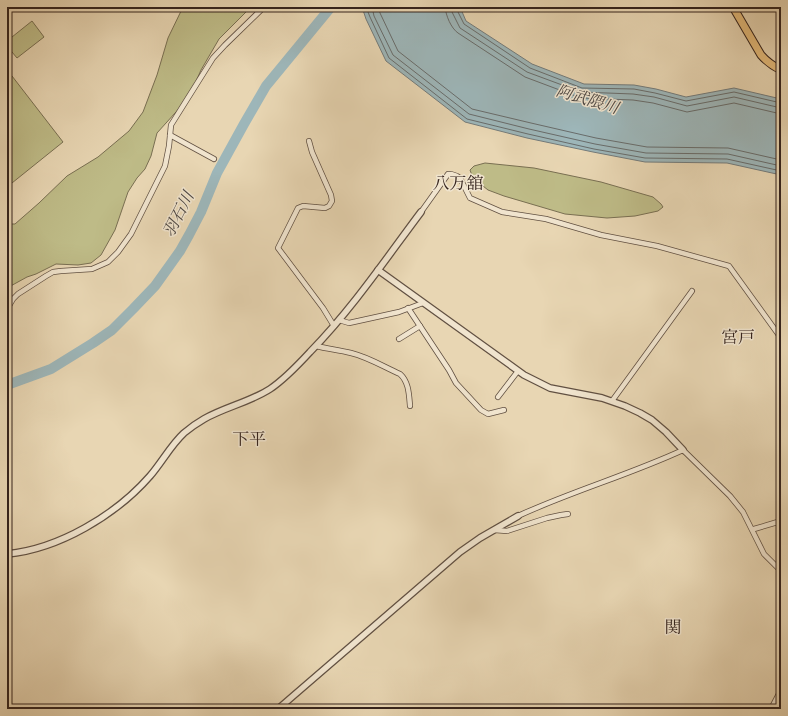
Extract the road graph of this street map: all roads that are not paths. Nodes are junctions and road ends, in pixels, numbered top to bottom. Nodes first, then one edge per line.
1 (264, 7) edge
2 (733, 7) edge
3 (781, 70) edge
4 (170, 135) junction
5 (309, 141) dead end
6 (214, 159) dead end
7 (421, 212) joint
8 (378, 270) junction
9 (692, 291) dead end
10 (423, 303) junction
11 (408, 308) junction
12 (7, 309) edge
13 (339, 320) junction
14 (334, 326) junction
15 (420, 326) junction
16 (781, 338) edge
17 (399, 339) dead end
18 (316, 346) junction
19 (518, 371) junction
20 (498, 397) dead end
21 (612, 401) junction
22 (410, 406) dead end
23 (504, 410) dead end
24 (683, 450) junction
25 (568, 514) dead end
26 (518, 516) joint
27 (781, 521) edge
28 (754, 529) dead end
29 (492, 530) junction
30 (8, 555) edge
31 (781, 571) edge
32 (781, 690) edge
33 (278, 709) edge
34 (771, 709) edge

1 - 4 street
2 - 3 main road
4 - 6 street
4 - 12 street
5 - 14 street
7 - 8 street
7 - 16 street
8 - 10 street
8 - 13 street
9 - 21 street
10 - 11 street
10 - 19 street
11 - 13 street
11 - 15 street
13 - 14 street
14 - 18 street
15 - 17 street
15 - 23 street
18 - 22 street
18 - 30 street
19 - 20 street
19 - 21 street
21 - 24 street
24 - 26 street
24 - 31 street
25 - 29 street
26 - 29 street
27 - 28 street
29 - 33 street
32 - 34 street

